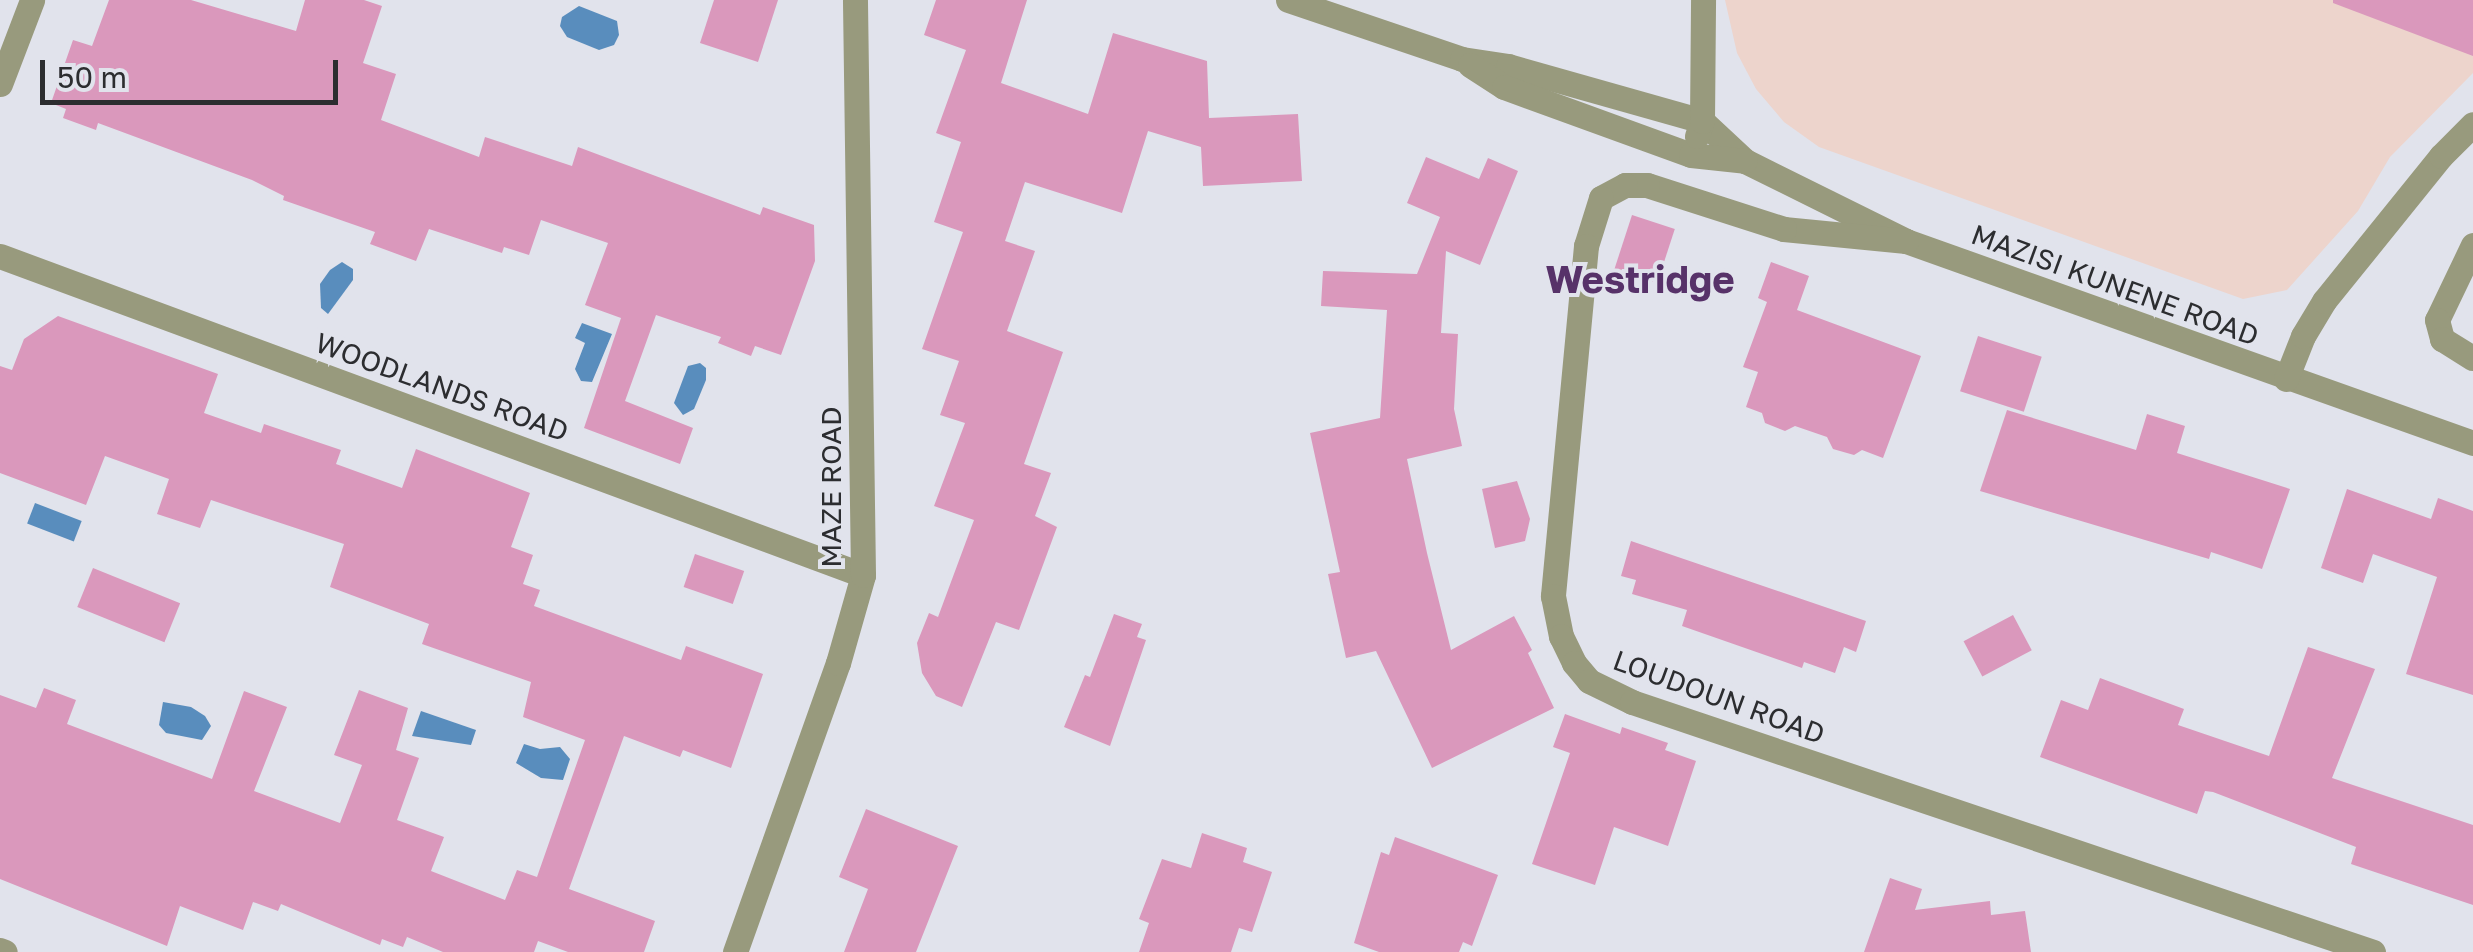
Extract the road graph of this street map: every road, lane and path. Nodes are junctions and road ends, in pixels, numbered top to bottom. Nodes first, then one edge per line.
1 (32, 0) edge
2 (855, 0) edge
3 (1288, 0) edge
4 (1703, 0) edge
5 (1462, 59) junction
6 (0, 84) edge
7 (1702, 121) junction
8 (2473, 124) edge
9 (1691, 155) junction
10 (1745, 161) junction
11 (1906, 241) junction
12 (2473, 245) edge
13 (0, 256) edge
14 (2473, 358) edge
15 (2286, 379) junction
16 (2473, 444) edge
17 (863, 575) junction
18 (735, 952) edge
19 (2372, 952) edge

1 - 6 street
2 - 17 street, MAZE ROAD
3 - 5 street, MAZISI KUNENE ROAD
4 - 7 street
5 - 7 street, MAZISI KUNENE ROAD
5 - 9 street, MAZISI KUNENE ROAD
7 - 9 street
7 - 10 street, MAZISI KUNENE ROAD
8 - 15 street
9 - 10 street, MAZISI KUNENE ROAD
10 - 11 street, MAZISI KUNENE ROAD
11 - 15 street, MAZISI KUNENE ROAD
11 - 19 street, LOUDOUN ROAD
12 - 14 street
13 - 17 street, WOODLANDS ROAD
15 - 16 street, MAZISI KUNENE ROAD
17 - 18 street, MAZE ROAD

